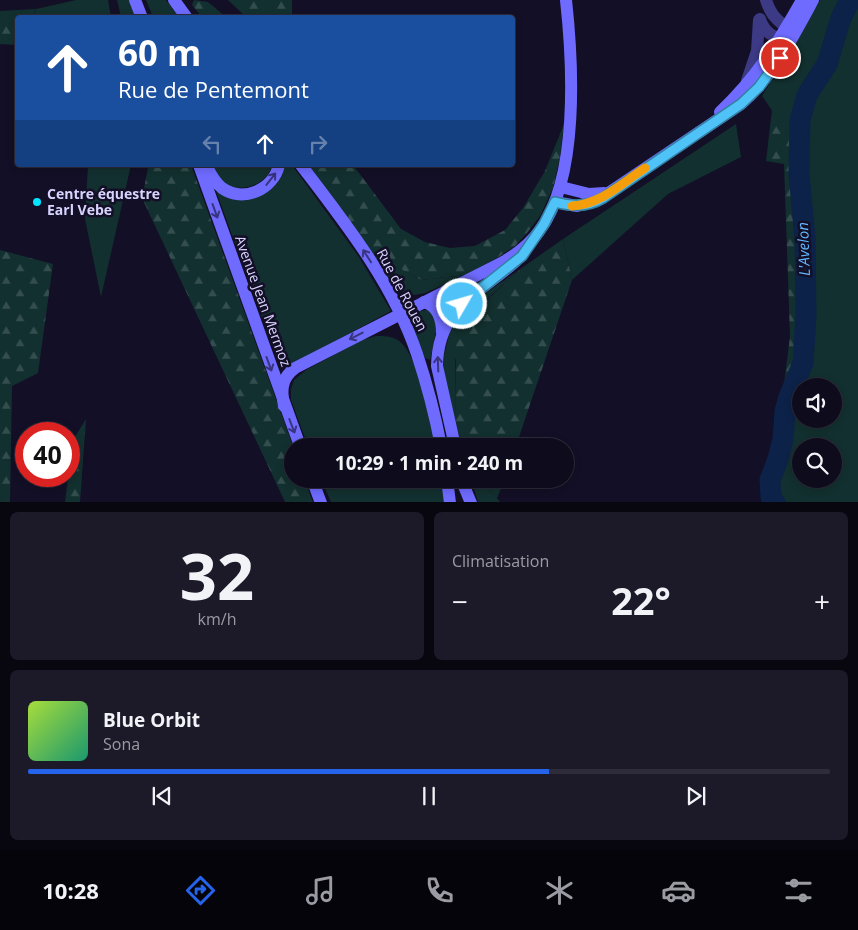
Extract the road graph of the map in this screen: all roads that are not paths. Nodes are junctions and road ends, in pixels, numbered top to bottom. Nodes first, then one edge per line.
1 (135, 0) edge
2 (174, 0) edge
3 (180, 0) edge
4 (566, 0) edge
5 (760, 0) edge
6 (766, 0) edge
7 (802, 0) edge
8 (813, 0) edge
9 (141, 15) edge
10 (186, 15) edge
11 (187, 15) edge
12 (760, 18) junction
13 (787, 35) junction
14 (744, 86) junction
15 (693, 135) junction
16 (200, 167) edge
17 (207, 167) edge
18 (278, 167) edge
19 (302, 167) edge
20 (561, 187) junction
21 (612, 189) junction
22 (555, 202) junction
23 (540, 231) junction
24 (424, 302) junction
25 (400, 314) junction
26 (442, 333) junction
27 (417, 353) junction
28 (284, 406) junction
29 (297, 438) edge
30 (439, 438) edge
31 (447, 438) edge
32 (453, 438) edge
33 (316, 488) edge
34 (448, 488) edge
35 (465, 488) edge
36 (469, 501) edge
37 (321, 502) edge
38 (450, 502) edge

1 - 9 street
2 - 10 street
3 - 11 street
4 - 20 street
5 - 12 street
6 - 13 street
7 - 13 street
8 - 13 street
12 - 13 street
12 - 14 street
13 - 14 street
13 - 15 street
14 - 15 street
15 - 21 street
16 -> 28 street, Avenue Jean Mermoz
17 -> 18 street
25 -> 19 street, Rue de Rouen
20 - 21 street
20 - 22 street
21 - 22 street
22 - 23 street
23 - 24 street
23 - 26 street
24 - 25 street
24 - 26 street
25 - 27 street, Rue de Rouen
25 -> 28 street
32 -> 26 street
27 - 30 street, Rue de Rouen
27 - 31 street
28 -> 29 street, Avenue Jean Mermoz
33 - 37 street
34 - 38 street
35 - 36 street

